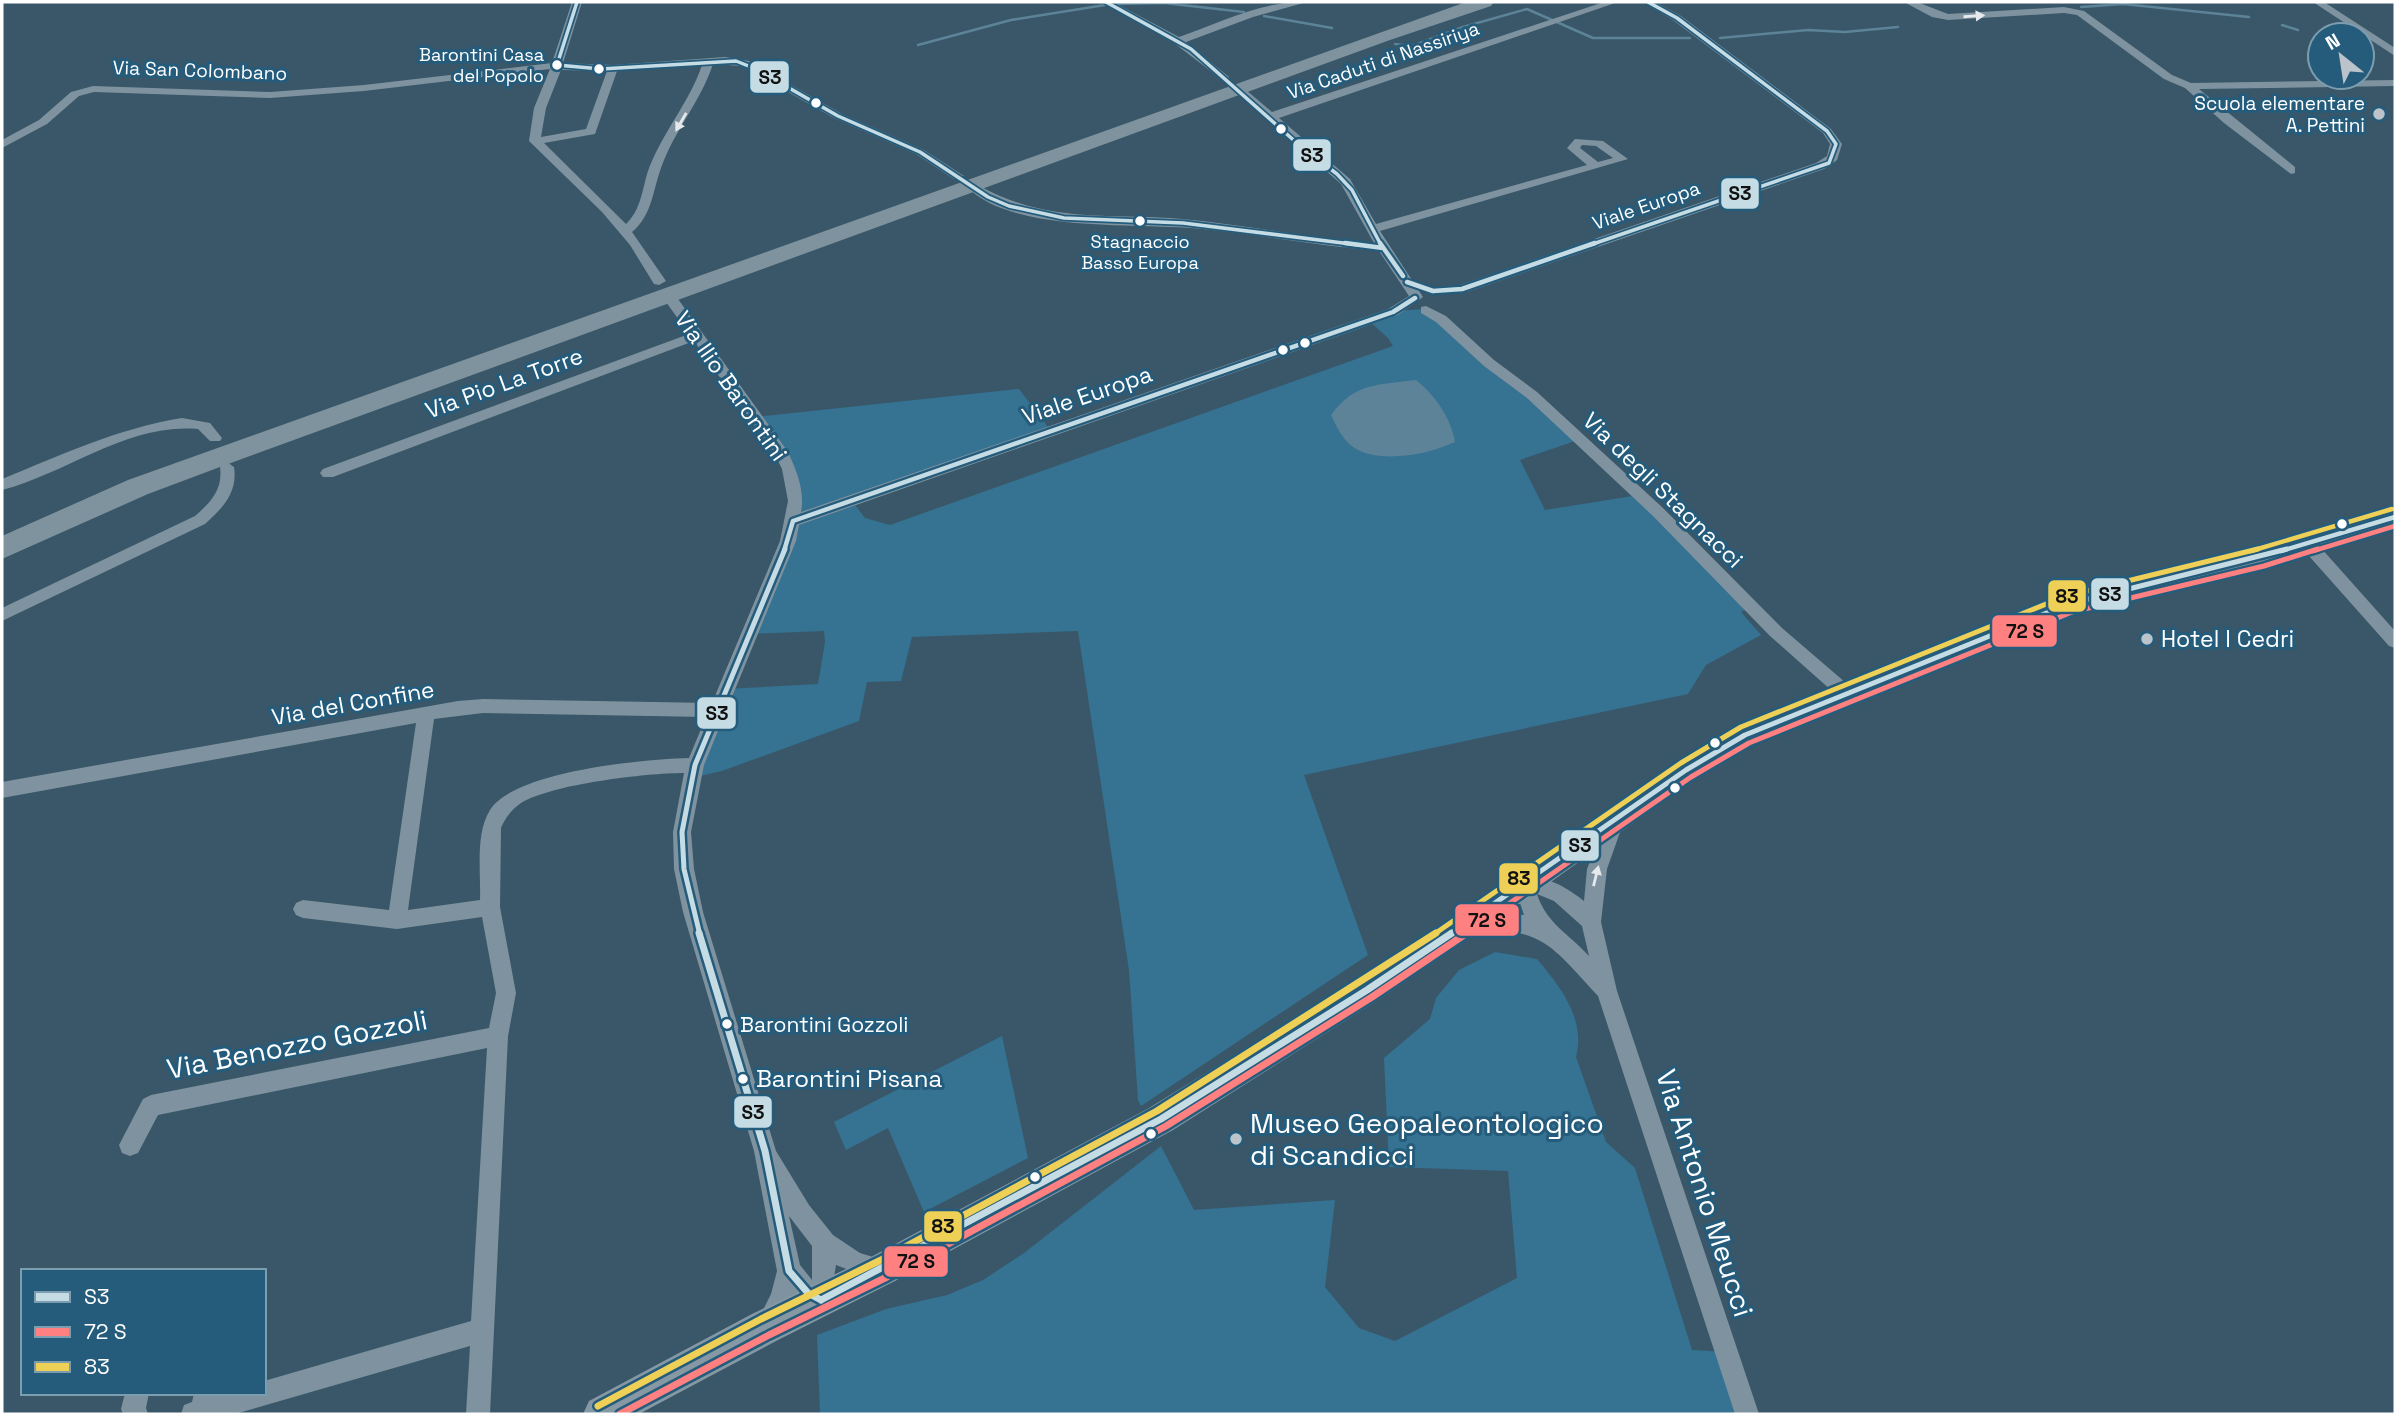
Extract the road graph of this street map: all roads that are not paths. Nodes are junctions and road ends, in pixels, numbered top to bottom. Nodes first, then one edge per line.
1 (577, 2) edge
2 (1106, 2) edge
3 (1302, 2) edge
4 (1463, 2) edge
5 (1484, 2) edge
6 (1613, 2) edge
7 (1648, 2) edge
8 (1664, 2) edge
9 (1909, 2) edge
10 (2318, 2) edge
11 (1595, 3) edge
12 (1677, 18) junction
13 (1178, 41) junction
14 (2395, 52) edge
15 (709, 61) junction
16 (557, 65) junction
17 (613, 68) junction
18 (1225, 79) dead end
19 (2395, 83) edge
20 (2189, 86) junction
21 (1242, 92) dead end
22 (1270, 117) junction
23 (534, 141) junction
24 (2, 145) edge
25 (1597, 166) dead end
26 (2291, 170) dead end
27 (958, 176) dead end
28 (974, 188) dead end
29 (1372, 229) junction
30 (625, 231) junction
31 (1383, 248) junction
32 (659, 281) dead end
33 (1408, 282) junction
34 (1462, 289) junction
35 (1433, 291) junction
36 (673, 302) dead end
37 (1420, 304) junction
38 (1446, 308) junction
39 (696, 336) junction
40 (215, 438) dead end
41 (227, 467) dead end
42 (328, 472) dead end
43 (2, 485) edge
44 (2395, 517) edge
45 (793, 522) junction
46 (2, 537) edge
47 (2307, 543) junction
48 (2, 548) edge
49 (2, 615) edge
50 (2395, 642) edge
51 (1847, 694) junction
52 (716, 710) junction
53 (426, 714) junction
54 (695, 765) junction
55 (2, 790) edge
56 (1615, 821) junction
57 (1524, 885) junction
58 (490, 907) junction
59 (303, 909) dead end
60 (1474, 919) junction
61 (397, 920) junction
62 (1591, 922) junction
63 (1545, 929) junction
64 (1607, 991) junction
65 (498, 1036) junction
66 (130, 1144) dead end
67 (765, 1151) junction
68 (824, 1245) junction
69 (883, 1269) junction
70 (789, 1271) junction
71 (821, 1300) junction
72 (765, 1327) junction
73 (483, 1330) junction
74 (266, 1388) edge
75 (136, 1395) edge
76 (242, 1395) edge
77 (201, 1406) edge
78 (136, 1414) edge
79 (478, 1414) edge
80 (602, 1414) edge
81 (1747, 1414) edge

1 - 16 street
2 - 13 street
3 - 13 street
4 - 46 highway
5 - 48 highway
6 - 11 street, Via Caduti di Nassiriya
7 - 12 street, Viale Europa
8 - 12 street, Viale Europa
9 -> 20 street
10 - 14 street
11 - 22 street, Via Caduti di Nassiriya
12 - 34 street, Viale Europa
13 - 18 street
15 - 17 street, Via San Colombano
15 - 27 street, Via San Colombano
15 -> 30 street
16 - 17 street, Via San Colombano
16 - 23 street
16 - 24 street, Via San Colombano
17 - 23 street
19 - 20 street
20 - 26 street
21 - 22 street
22 - 29 street
23 - 30 street
25 - 29 street
28 - 31 street
29 - 31 street
30 - 32 street
31 - 33 street
33 - 35 street, Via degli Stagnacci
33 - 37 street
34 - 35 street, Viale Europa
34 - 38 street, Viale Europa
35 - 37 street
35 - 38 street, Via degli Stagnacci
36 - 39 street, Via Ilio Barontini
37 - 38 street, Via degli Stagnacci
37 - 45 street, Viale Europa
38 - 51 street, Via degli Stagnacci
39 - 42 street, Via Pio La Torre
39 - 45 street, Via Ilio Barontini
40 - 43 street
41 - 49 street
44 - 47 main road
45 - 52 street, Via Ilio Barontini
47 - 50 street
47 - 51 main road
51 - 56 main road
52 - 53 street, Via del Confine
52 - 54 street, Via Ilio Barontini
53 - 55 street, Via del Confine
53 - 61 street
54 - 58 street
54 - 67 street, Via Ilio Barontini
56 - 57 main road
62 -> 56 street, Via Antonio Meucci
57 - 60 main road
57 - 62 street
57 - 63 street, Via Antonio Meucci
58 - 61 street
58 - 65 street
59 - 61 street
60 - 63 street, Via Antonio Meucci
60 - 69 main road
62 - 64 street, Via Antonio Meucci
63 - 64 street, Via Antonio Meucci
64 - 81 street, Via Antonio Meucci
65 - 66 street, Via Benozzo Gozzoli
65 - 73 street
67 - 68 street, Via Ilio Barontini
67 - 70 street, Via Ilio Barontini
68 - 69 street, Via Ilio Barontini
68 - 71 street
69 - 71 main road
70 - 71 street
70 - 72 street, Via Ilio Barontini
71 - 72 main road
72 - 80 main road
73 - 74 street
73 - 79 street
75 - 78 street
76 - 77 street

